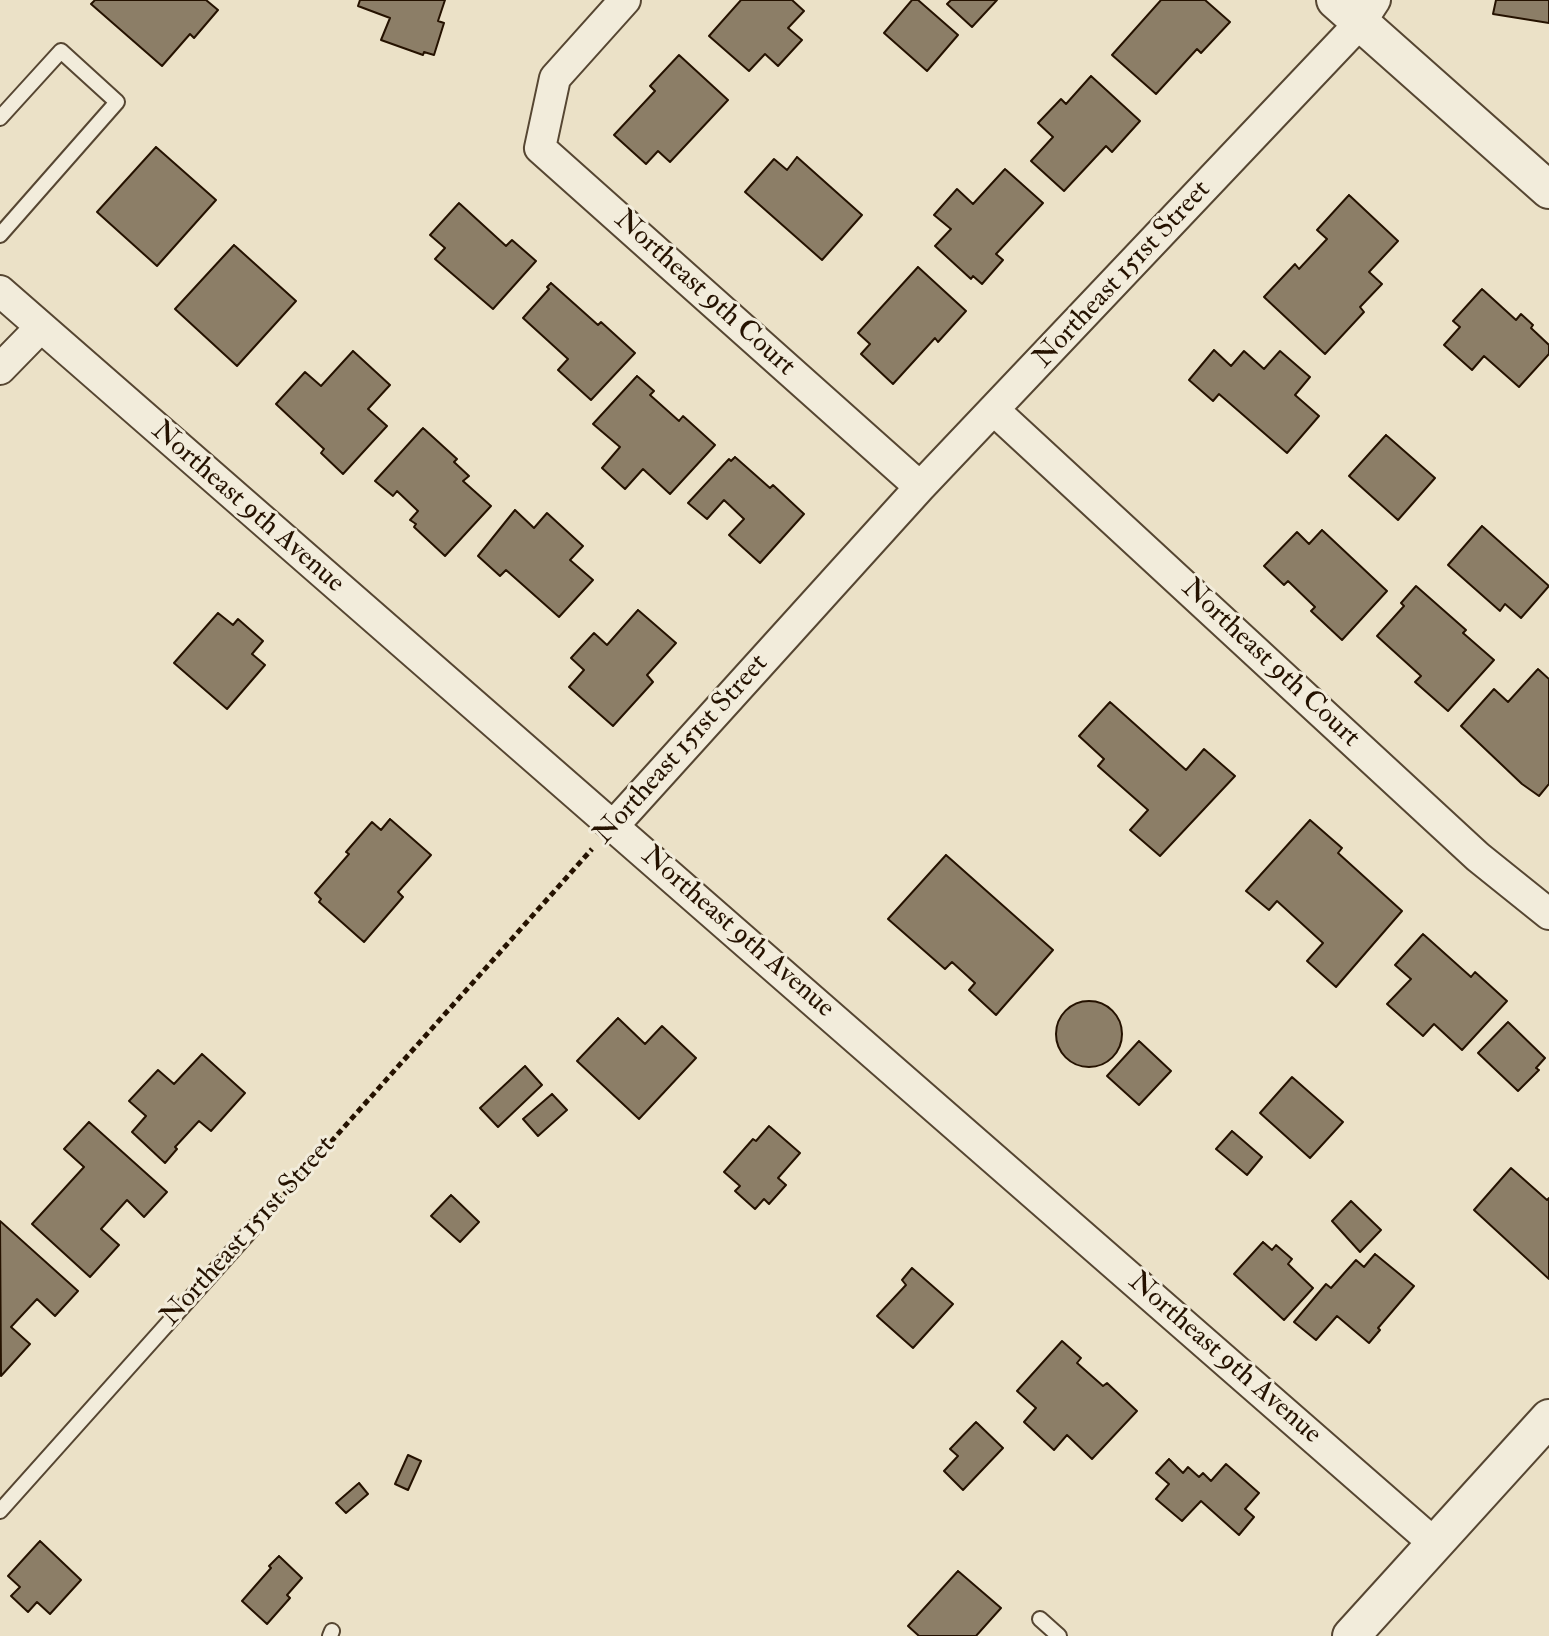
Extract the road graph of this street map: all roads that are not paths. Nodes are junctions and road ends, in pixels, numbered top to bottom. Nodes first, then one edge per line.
1 (625, 0) edge
2 (1357, 8) edge
3 (0, 118) edge
4 (1549, 190) edge
5 (0, 235) edge
6 (0, 291) edge
7 (40, 328) junction
8 (0, 369) edge
9 (995, 411) junction
10 (920, 487) junction
11 (614, 825) junction
12 (1549, 914) edge
13 (254, 1227) road end
14 (1549, 1418) edge
15 (0, 1511) edge
16 (1435, 1544) junction
17 (1040, 1619) dead end
18 (1059, 1636) edge
19 (1351, 1636) edge

1 - 10 street, Northeast 9th Court
2 - 4 street
2 - 9 street, Northeast 151st Street
3 - 5 lane
6 - 7 street, Northeast 9th Avenue
7 - 8 street
7 - 11 street, Northeast 9th Avenue
9 - 10 street, Northeast 151st Street
9 - 12 street, Northeast 9th Court
10 - 11 street, Northeast 151st Street
11 - 16 street, Northeast 9th Avenue
13 - 15 lane, Northeast 151st Street
14 - 16 street
16 - 19 street
17 - 18 lane

